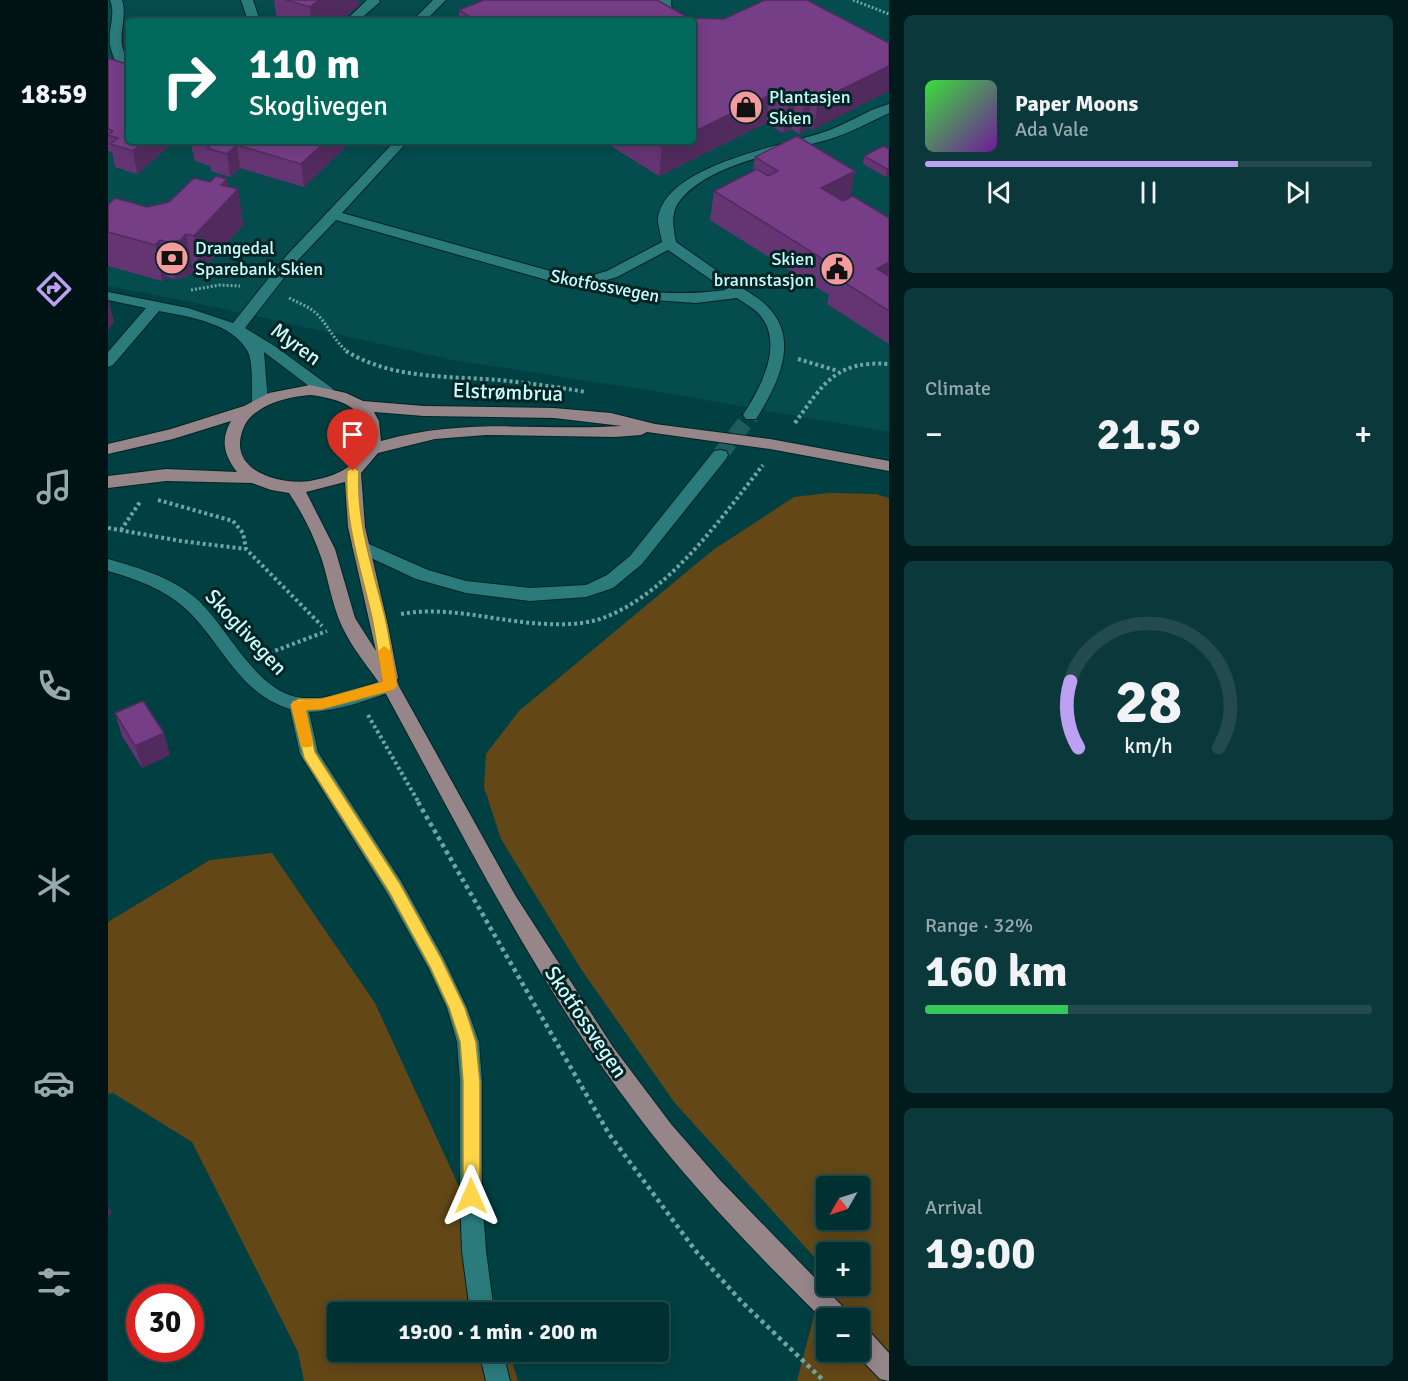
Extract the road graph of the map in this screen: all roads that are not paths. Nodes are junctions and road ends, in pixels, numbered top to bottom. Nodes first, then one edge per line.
1 (116, 0) edge
2 (247, 0) edge
3 (373, 0) edge
4 (440, 0) edge
5 (665, 0) edge
6 (253, 18) edge
7 (355, 18) edge
8 (421, 18) edge
9 (667, 18) edge
10 (126, 69) edge
11 (889, 108) edge
12 (399, 144) edge
13 (334, 215) junction
14 (669, 244) junction
15 (579, 284) junction
16 (740, 293) junction
17 (108, 296) edge
18 (155, 307) junction
19 (238, 330) junction
20 (108, 362) edge
21 (327, 392) junction
22 (255, 406) junction
23 (359, 406) junction
24 (751, 415) tunnel mouth
25 (655, 429) junction
26 (108, 449) edge
27 (372, 449) junction
28 (720, 455) tunnel mouth
29 (889, 466) edge
30 (353, 471) junction
31 (256, 478) junction
32 (108, 482) edge
33 (294, 487) junction
34 (360, 546) junction
35 (108, 565) edge
36 (390, 685) junction
37 (298, 705) junction
38 (481, 1302) edge
39 (828, 1308) edge
40 (870, 1350) edge
41 (493, 1362) edge
42 (889, 1370) edge
43 (498, 1381) edge

1 - 10 street
2 - 6 street
3 - 7 street
4 - 8 street
5 - 9 street
11 - 14 street
12 - 13 street
13 - 15 street, Skotfossvegen
13 - 19 street
14 - 15 street
14 - 16 street
15 - 16 street, Skotfossvegen
16 - 24 street
17 - 18 street, Myren
18 - 19 street, Myren
18 - 20 street
19 - 21 street, Myren
19 - 22 street, Myren
21 - 22 main road
21 - 23 main road
22 - 26 main road
22 - 31 main road
23 - 25 main road, Elstrømbrua
23 - 27 main road
25 - 27 main road, Elstrømbrua
25 - 29 main road, Elstrømbrua
27 - 30 main road
28 - 34 street
30 - 33 main road
30 - 34 main road, Skotfossvegen
31 - 32 main road
31 - 33 main road
33 - 36 main road, Skotfossvegen
34 - 36 main road, Skotfossvegen
35 - 37 street, Skoglivegen
36 - 37 street, Skoglivegen
36 - 39 main road, Skotfossvegen
37 - 38 street
40 - 42 main road
41 - 43 street

